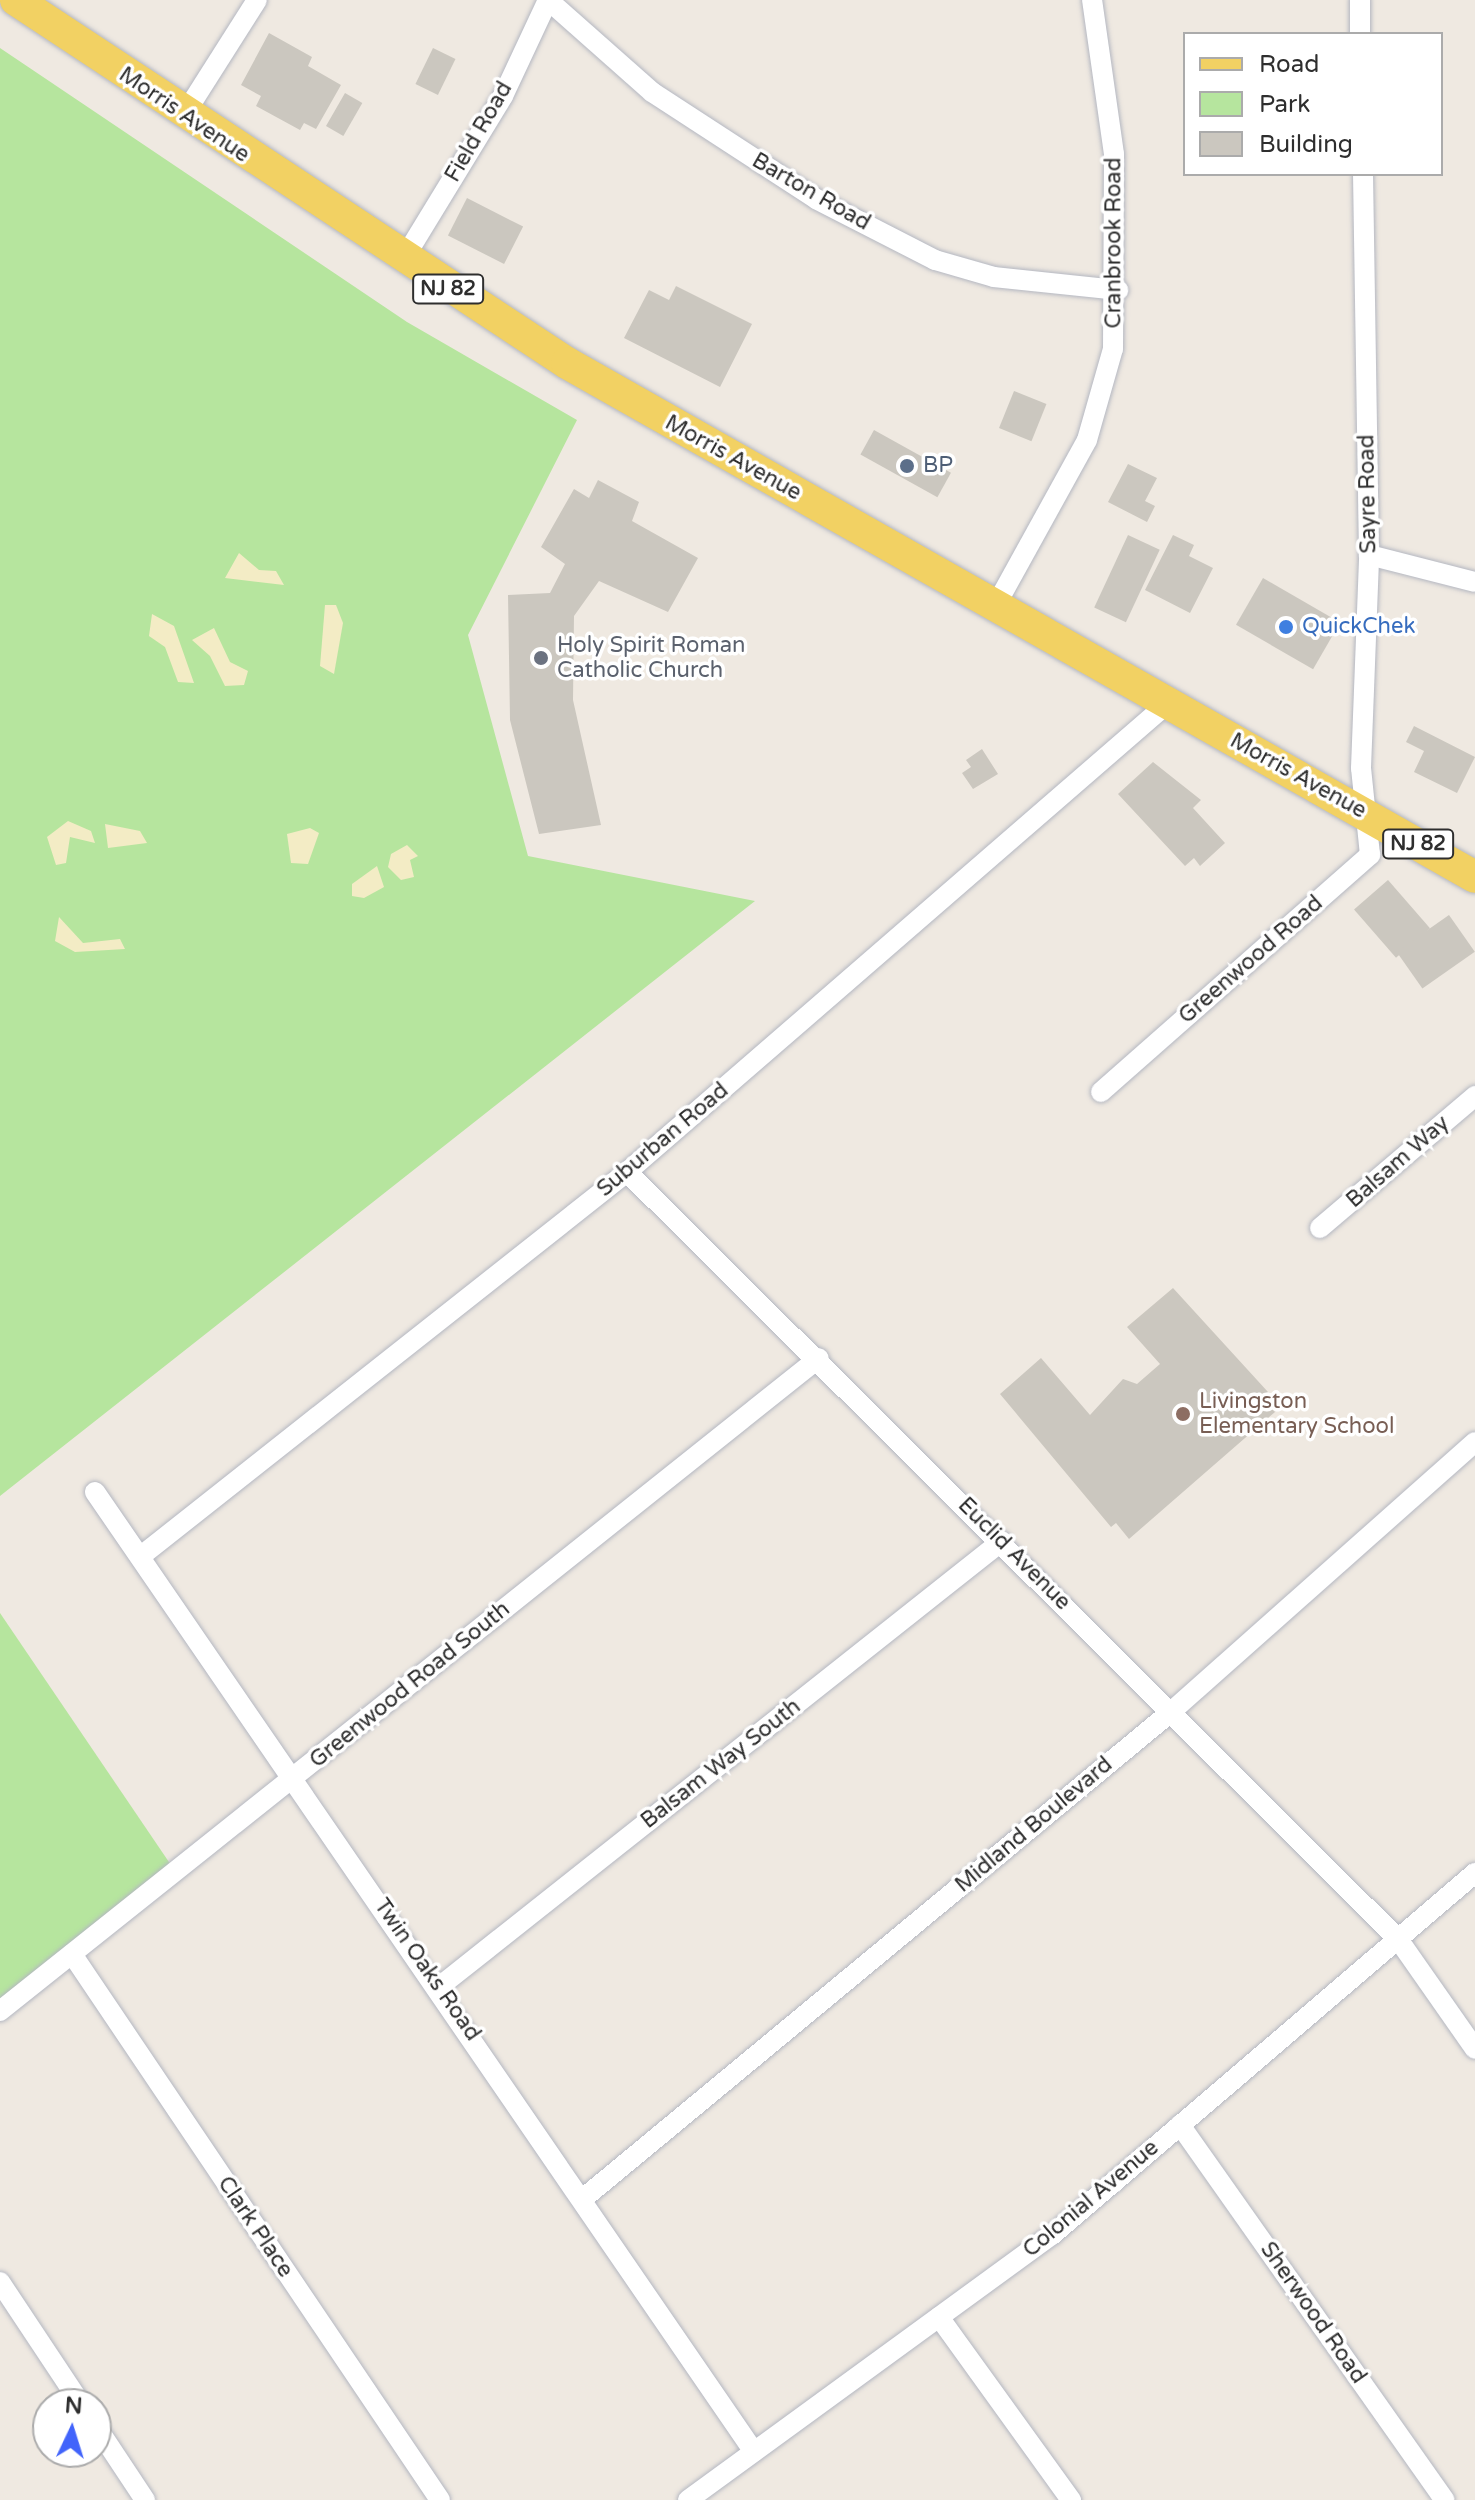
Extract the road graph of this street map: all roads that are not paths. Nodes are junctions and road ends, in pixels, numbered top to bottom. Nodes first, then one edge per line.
1 (16, 0) edge
2 (257, 0) edge
3 (548, 0) edge
4 (1092, 0) edge
5 (1360, 0) edge
6 (1360, 32) edge
7 (184, 115) junction
8 (1363, 176) edge
9 (403, 260) junction
10 (1118, 290) junction
11 (1369, 555) junction
12 (1475, 582) edge
13 (996, 605) junction
14 (1168, 703) junction
15 (1365, 813) junction
16 (1475, 877) edge
17 (1101, 1092) dead end
18 (1475, 1096) edge
19 (627, 1172) junction
20 (1320, 1228) dead end
21 (819, 1358) junction
22 (1475, 1442) edge
23 (95, 1492) dead end
24 (1002, 1541) junction
25 (141, 1556) junction
26 (1172, 1711) junction
27 (293, 1777) junction
28 (1475, 1873) edge
29 (1398, 1939) junction
30 (72, 1954) junction
31 (439, 1987) junction
32 (0, 2011) edge
33 (1475, 2049) edge
34 (1180, 2125) junction
35 (585, 2197) junction
36 (0, 2282) edge
37 (939, 2317) junction
38 (70, 2388) edge
39 (112, 2450) edge
40 (754, 2452) junction
41 (145, 2500) edge
42 (440, 2500) edge
43 (688, 2500) edge
44 (1071, 2500) edge
45 (1445, 2500) edge

1 - 7 main road, Morris Avenue / NJ 82
2 - 7 street
3 - 9 street, Field Road
3 - 10 street, Barton Road
4 - 10 street, Cranbrook Road
5 - 6 street
7 - 9 main road, Morris Avenue / NJ 82
8 - 11 street, Sayre Road
9 - 13 main road, Morris Avenue / NJ 82
10 - 13 street, Cranbrook Road
11 - 12 street
11 - 15 street, Sayre Road
13 - 14 main road, Morris Avenue / NJ 82
14 - 15 main road, Morris Avenue / NJ 82
14 - 19 street, Suburban Road
15 - 16 main road, Morris Avenue / NJ 82
15 - 17 street, Greenwood Road
18 - 20 street, Balsam Way
19 - 21 street, Euclid Avenue
19 - 25 street, Suburban Road
21 - 24 street, Euclid Avenue
21 - 27 street, Greenwood Road South
22 - 26 street, Midland Boulevard
23 - 25 street, Twin Oaks Road
24 - 26 street, Euclid Avenue
24 - 31 street, Balsam Way South
25 - 27 street, Twin Oaks Road
26 - 29 street, Euclid Avenue
26 - 35 street, Midland Boulevard
27 - 30 street, Greenwood Road South
27 - 31 street, Twin Oaks Road
28 - 29 street, Colonial Avenue
29 - 33 street, Euclid Avenue
29 - 34 street, Colonial Avenue
30 - 32 street, Greenwood Road South
30 - 42 street, Clark Place
31 - 35 street, Twin Oaks Road
34 - 37 street, Colonial Avenue
34 - 45 street, Sherwood Road
35 - 40 street, Twin Oaks Road
36 - 38 street
37 - 40 street, Colonial Avenue
37 - 44 street
39 - 41 street
40 - 43 street, Colonial Avenue

